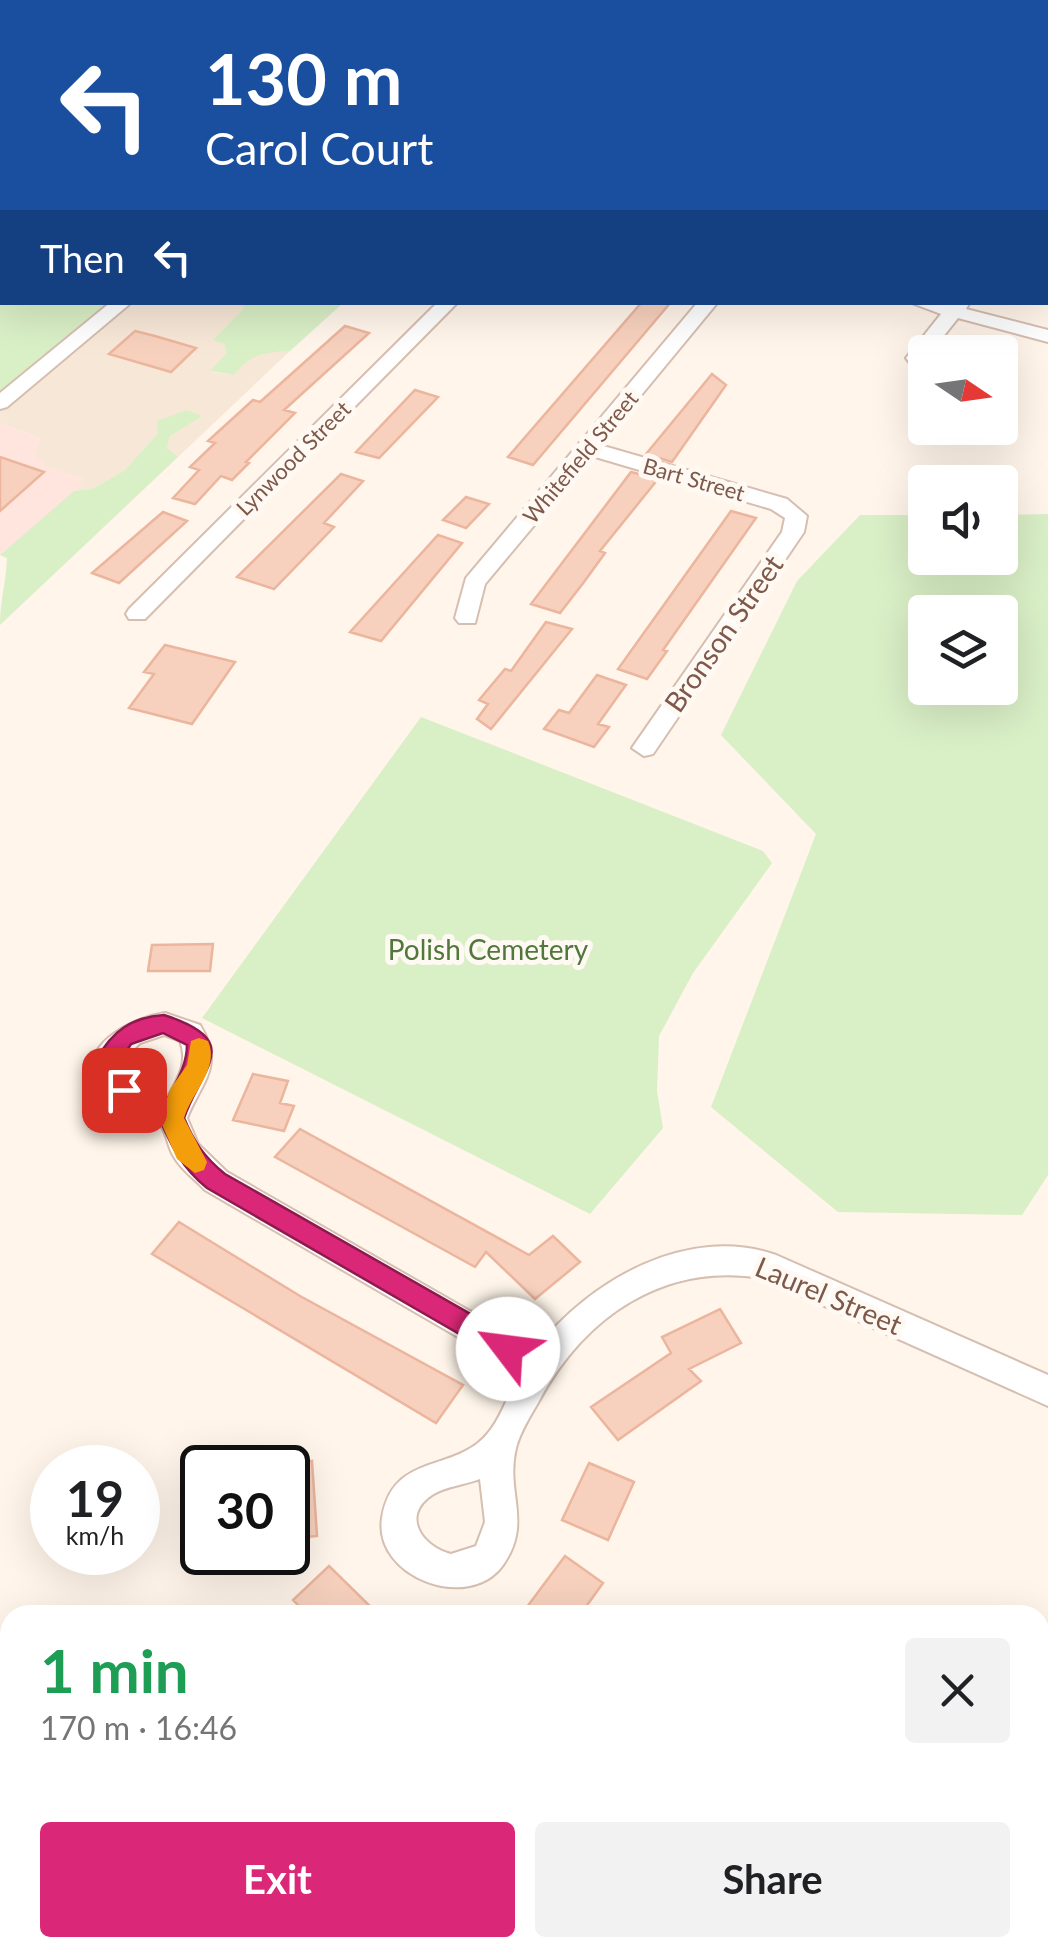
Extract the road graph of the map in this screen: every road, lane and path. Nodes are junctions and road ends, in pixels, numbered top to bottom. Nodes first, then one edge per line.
1 (120, 305) edge
2 (446, 305) edge
3 (707, 305) edge
4 (957, 307) edge
5 (934, 335) edge
6 (1048, 336) edge
7 (0, 403) edge
8 (588, 448) junction
9 (796, 516) joint
10 (137, 614) dead end
11 (468, 618) dead end
12 (644, 748) dead end
13 (172, 1118) dead end
14 (541, 1368) junction
15 (1048, 1391) edge
16 (500, 1444) dead end

1 - 7 street
2 - 10 street, Lynwood Street
3 - 8 street, Whitefield Street
4 - 5 street
4 - 6 street
8 - 9 street, Bart Street
8 - 11 street, Whitefield Street
9 - 12 street, Bronson Street
13 - 14 street
14 - 15 street, Laurel Street
14 - 16 street, Laurel Street

